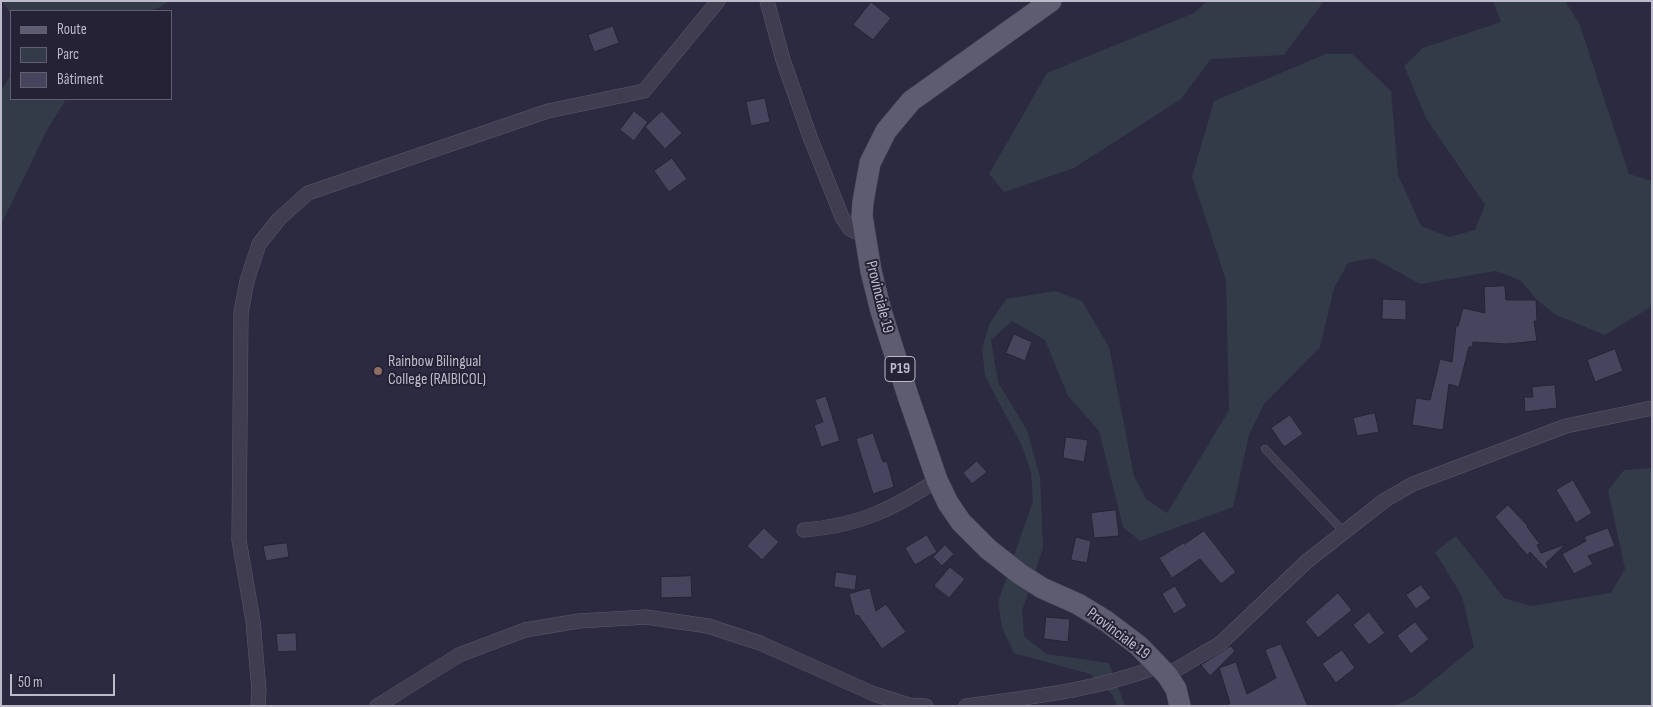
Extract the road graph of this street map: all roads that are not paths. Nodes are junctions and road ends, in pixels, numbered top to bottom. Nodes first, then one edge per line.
1 (718, 1) edge
2 (768, 1) edge
3 (1051, 1) edge
4 (865, 236) junction
5 (1652, 408) edge
6 (1266, 449) dead end
7 (937, 480) junction
8 (804, 530) dead end
9 (1345, 533) junction
10 (1163, 670) junction
11 (258, 706) edge
12 (377, 706) edge
13 (926, 706) edge
14 (966, 706) edge
15 (1180, 706) edge

1 - 11 street
2 - 4 street
3 - 4 main road, Provinciale 19 / P19
4 - 7 main road, Provinciale 19 / P19
5 - 9 street
6 - 9 lane
7 - 8 street
7 - 10 main road, Provinciale 19 / P19
9 - 10 street
10 - 14 street
10 - 15 main road, Provinciale 19 / P19
12 - 13 street

